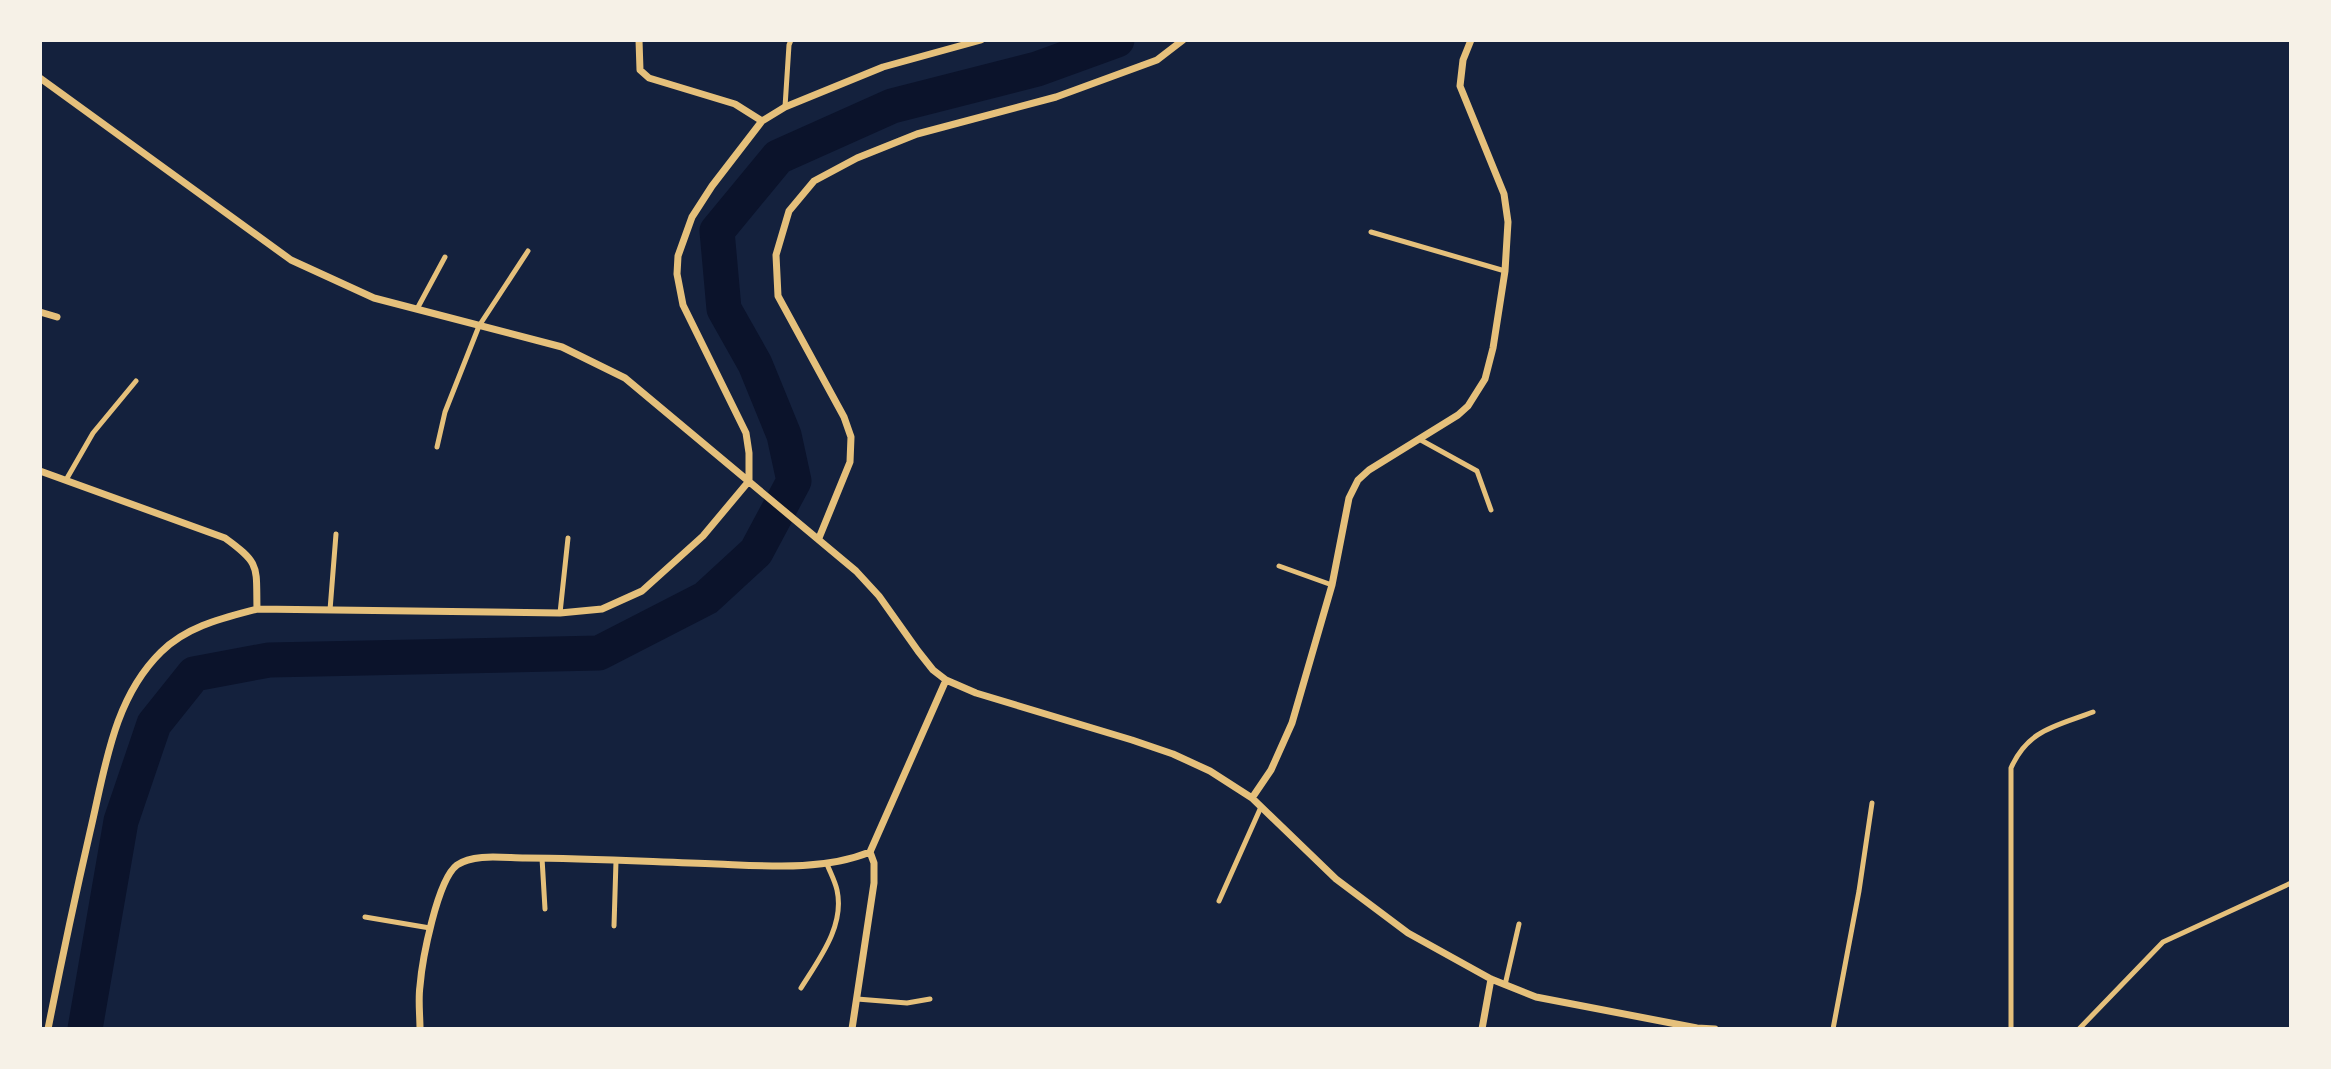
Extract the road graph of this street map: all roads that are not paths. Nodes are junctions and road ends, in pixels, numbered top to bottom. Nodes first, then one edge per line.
1 (639, 40) edge
2 (792, 40) edge
3 (981, 40) edge
4 (1183, 40) edge
5 (1471, 40) edge
6 (40, 78) edge
7 (785, 107) junction
8 (762, 121) junction
9 (1371, 232) dead end
10 (528, 251) dead end
11 (444, 257) dead end
12 (1505, 271) junction
13 (417, 309) junction
14 (40, 312) edge
15 (57, 317) dead end
16 (479, 326) junction
17 (136, 381) dead end
18 (1419, 439) junction
19 (437, 447) dead end
20 (40, 471) edge
21 (66, 480) junction
22 (749, 481) junction
23 (1491, 510) dead end
24 (336, 534) dead end
25 (568, 538) dead end
26 (819, 538) junction
27 (1279, 566) dead end
28 (1332, 585) junction
29 (257, 610) junction
30 (330, 610) junction
31 (560, 613) junction
32 (946, 680) junction
33 (2094, 712) dead end
34 (1252, 799) junction
35 (1872, 803) dead end
36 (1261, 807) junction
37 (870, 852) junction
38 (542, 858) junction
39 (616, 861) junction
40 (827, 864) junction
41 (2291, 883) edge
42 (1219, 901) dead end
43 (545, 909) dead end
44 (365, 917) dead end
45 (1519, 924) dead end
46 (614, 926) dead end
47 (430, 928) junction
48 (1491, 979) junction
49 (1505, 985) junction
50 (802, 988) dead end
51 (857, 999) junction
52 (930, 999) dead end
53 (48, 1029) edge
54 (419, 1029) edge
55 (852, 1029) edge
56 (1482, 1029) edge
57 (1715, 1029) edge
58 (1833, 1029) edge
59 (2011, 1029) edge
60 (2079, 1029) edge

1 - 8 street
2 - 7 lane
3 - 7 street
4 - 26 street
5 - 12 street
6 - 13 street
7 - 8 street
8 - 22 street
9 - 12 lane
10 - 16 lane
11 - 13 lane
12 - 18 street
13 - 16 street
14 - 15 street
16 - 19 lane
16 - 22 street
17 - 21 lane
18 - 23 lane
18 - 28 street
20 - 21 street
21 - 29 street
22 - 26 street
22 - 31 street
24 - 30 lane
25 - 31 lane
26 - 32 street
27 - 28 lane
28 - 34 street
29 - 30 street
29 - 53 street
30 - 31 street
32 - 34 street
32 - 37 street
33 - 59 lane
34 - 36 street
35 - 58 lane
36 - 42 lane
36 - 48 street
37 - 40 street
37 - 51 street
38 - 39 street
38 - 43 lane
38 - 47 street
39 - 40 street
39 - 46 lane
40 - 50 lane
41 - 60 lane
44 - 47 lane
45 - 49 lane
47 - 54 street
48 - 49 street
48 - 56 street
49 - 57 street
51 - 52 lane
51 - 55 street

